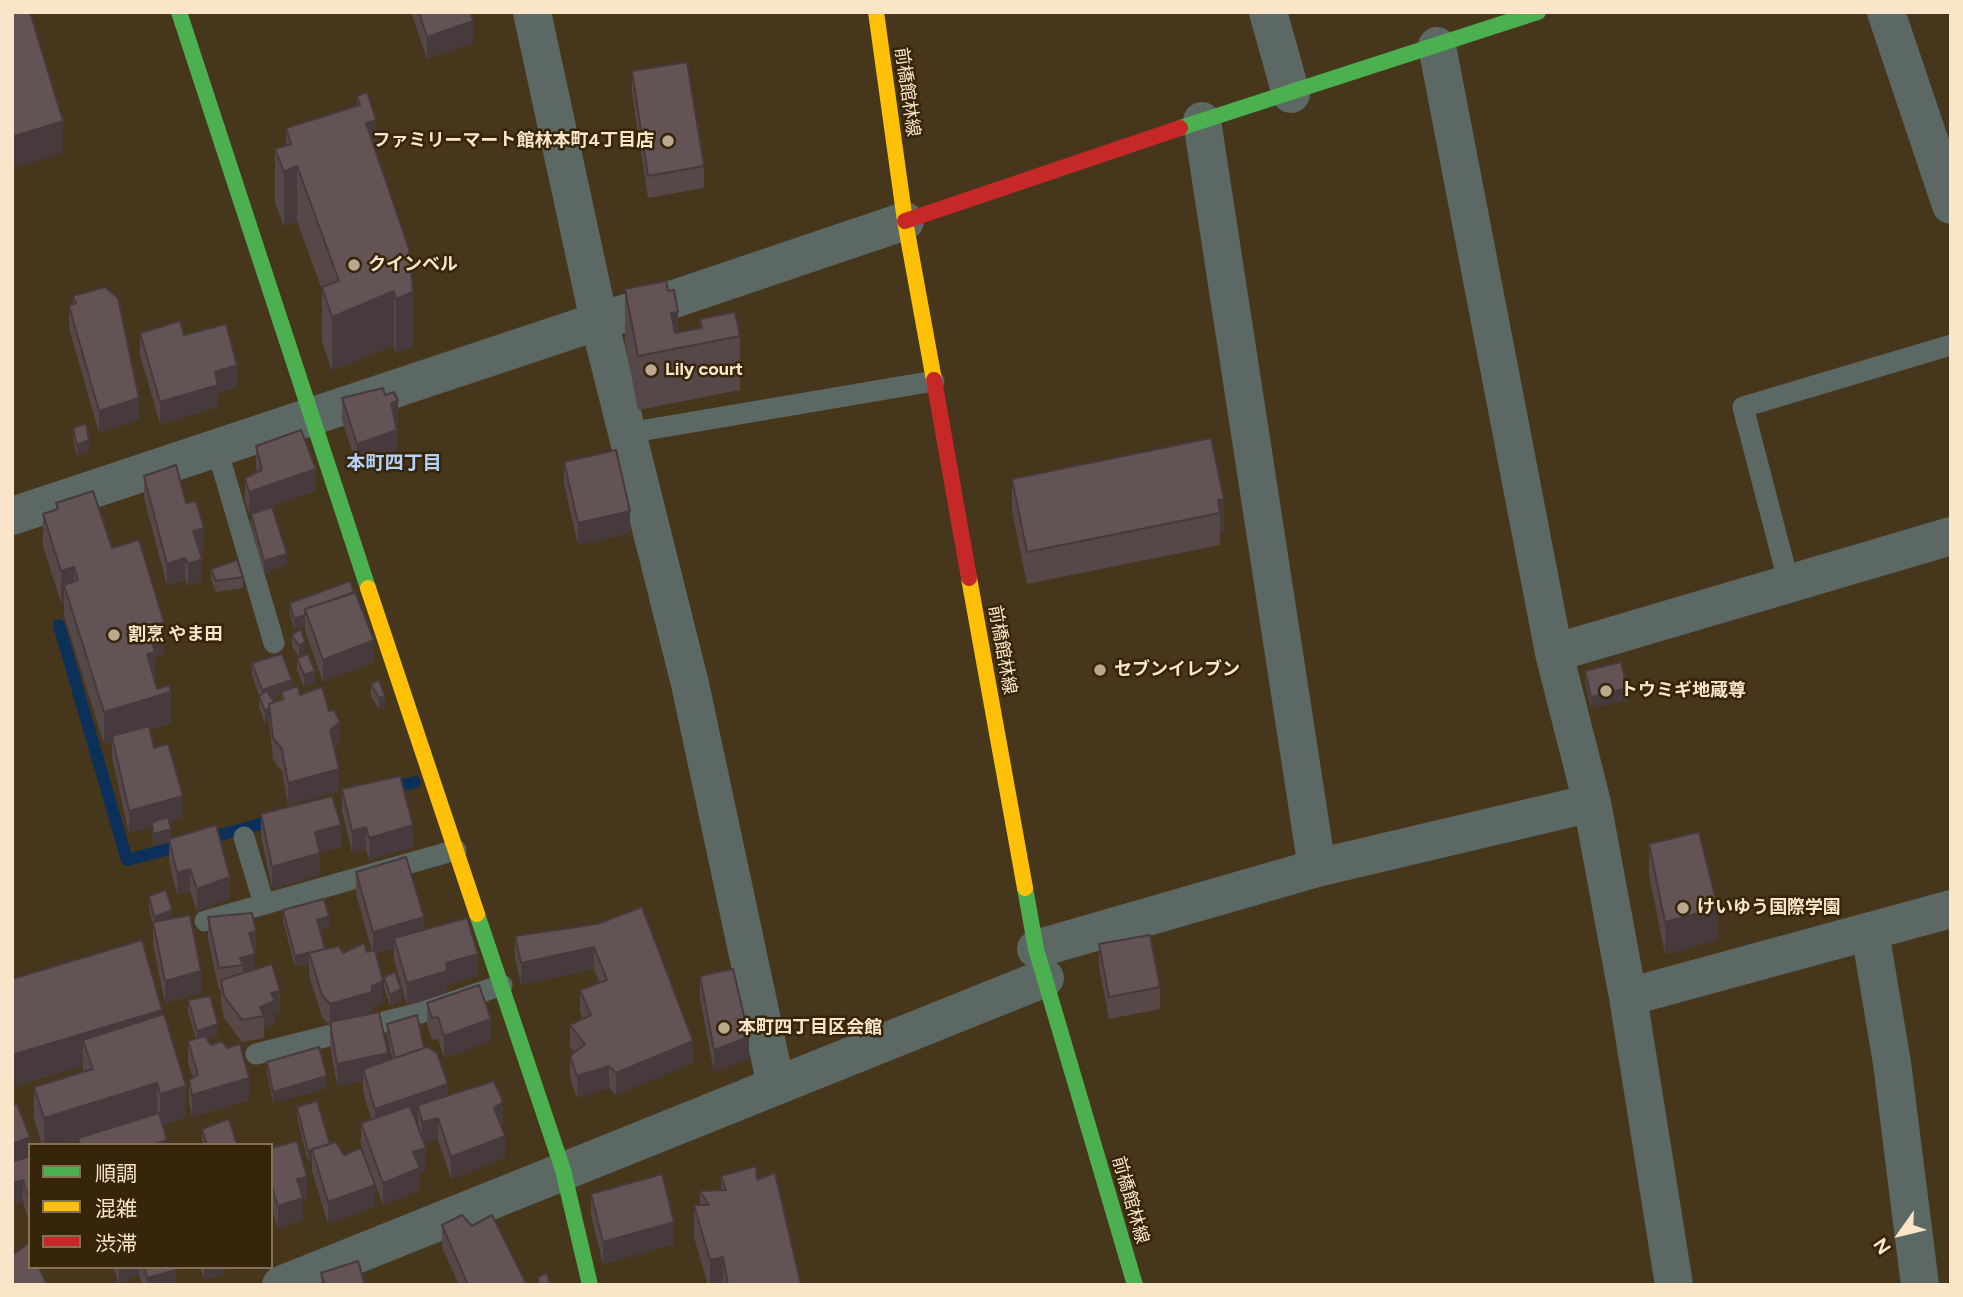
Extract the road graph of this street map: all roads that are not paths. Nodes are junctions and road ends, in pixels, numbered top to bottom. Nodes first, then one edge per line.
1 (179, 12) edge
2 (532, 12) edge
3 (876, 12) edge
4 (1268, 12) edge
5 (1538, 12) edge
6 (1885, 12) edge
7 (1437, 46) junction
8 (1291, 94) junction
9 (1202, 121) junction
10 (1951, 205) edge
11 (905, 220) junction
12 (599, 321) junction
13 (1951, 345) edge
14 (934, 381) junction
15 (311, 418) junction
16 (628, 433) junction
17 (217, 449) junction
18 (12, 516) edge
19 (1951, 536) edge
20 (1789, 584) junction
21 (274, 643) dead end
22 (1555, 653) junction
23 (1592, 803) junction
24 (244, 837) dead end
25 (456, 850) junction
26 (1317, 868) junction
27 (264, 904) junction
28 (1951, 909) edge
29 (205, 921) dead end
30 (1870, 932) junction
31 (1041, 964) junction
32 (502, 985) junction
33 (1628, 998) junction
34 (256, 1054) dead end
35 (776, 1086) junction
36 (563, 1170) junction
37 (281, 1285) edge
38 (590, 1285) edge
39 (1135, 1285) edge
40 (1674, 1285) edge
41 (1920, 1285) edge

1 - 15 street
2 - 12 street
3 - 11 street, 前橋館林線
4 - 8 street
5 - 7 street
6 - 10 street
7 - 8 street
7 - 22 street
8 - 9 street
9 - 11 street
9 - 26 street
11 - 12 street
11 - 14 street, 前橋館林線
12 - 15 street
12 - 16 street
13 - 20 lane
14 - 16 lane
14 - 31 street, 前橋館林線
15 - 17 street
15 - 25 street
16 - 35 street
17 - 18 street
17 - 21 lane
19 - 20 street
20 - 22 street
22 - 23 street
23 - 26 street
23 - 33 street
24 - 27 lane
25 - 27 lane
25 - 32 street
26 - 31 street
27 - 29 lane
28 - 30 street
30 - 33 street
30 - 41 street
31 - 35 street
31 - 39 street, 前橋館林線
32 - 34 lane
32 - 36 street
33 - 40 street
35 - 36 street
36 - 37 street
36 - 38 street

